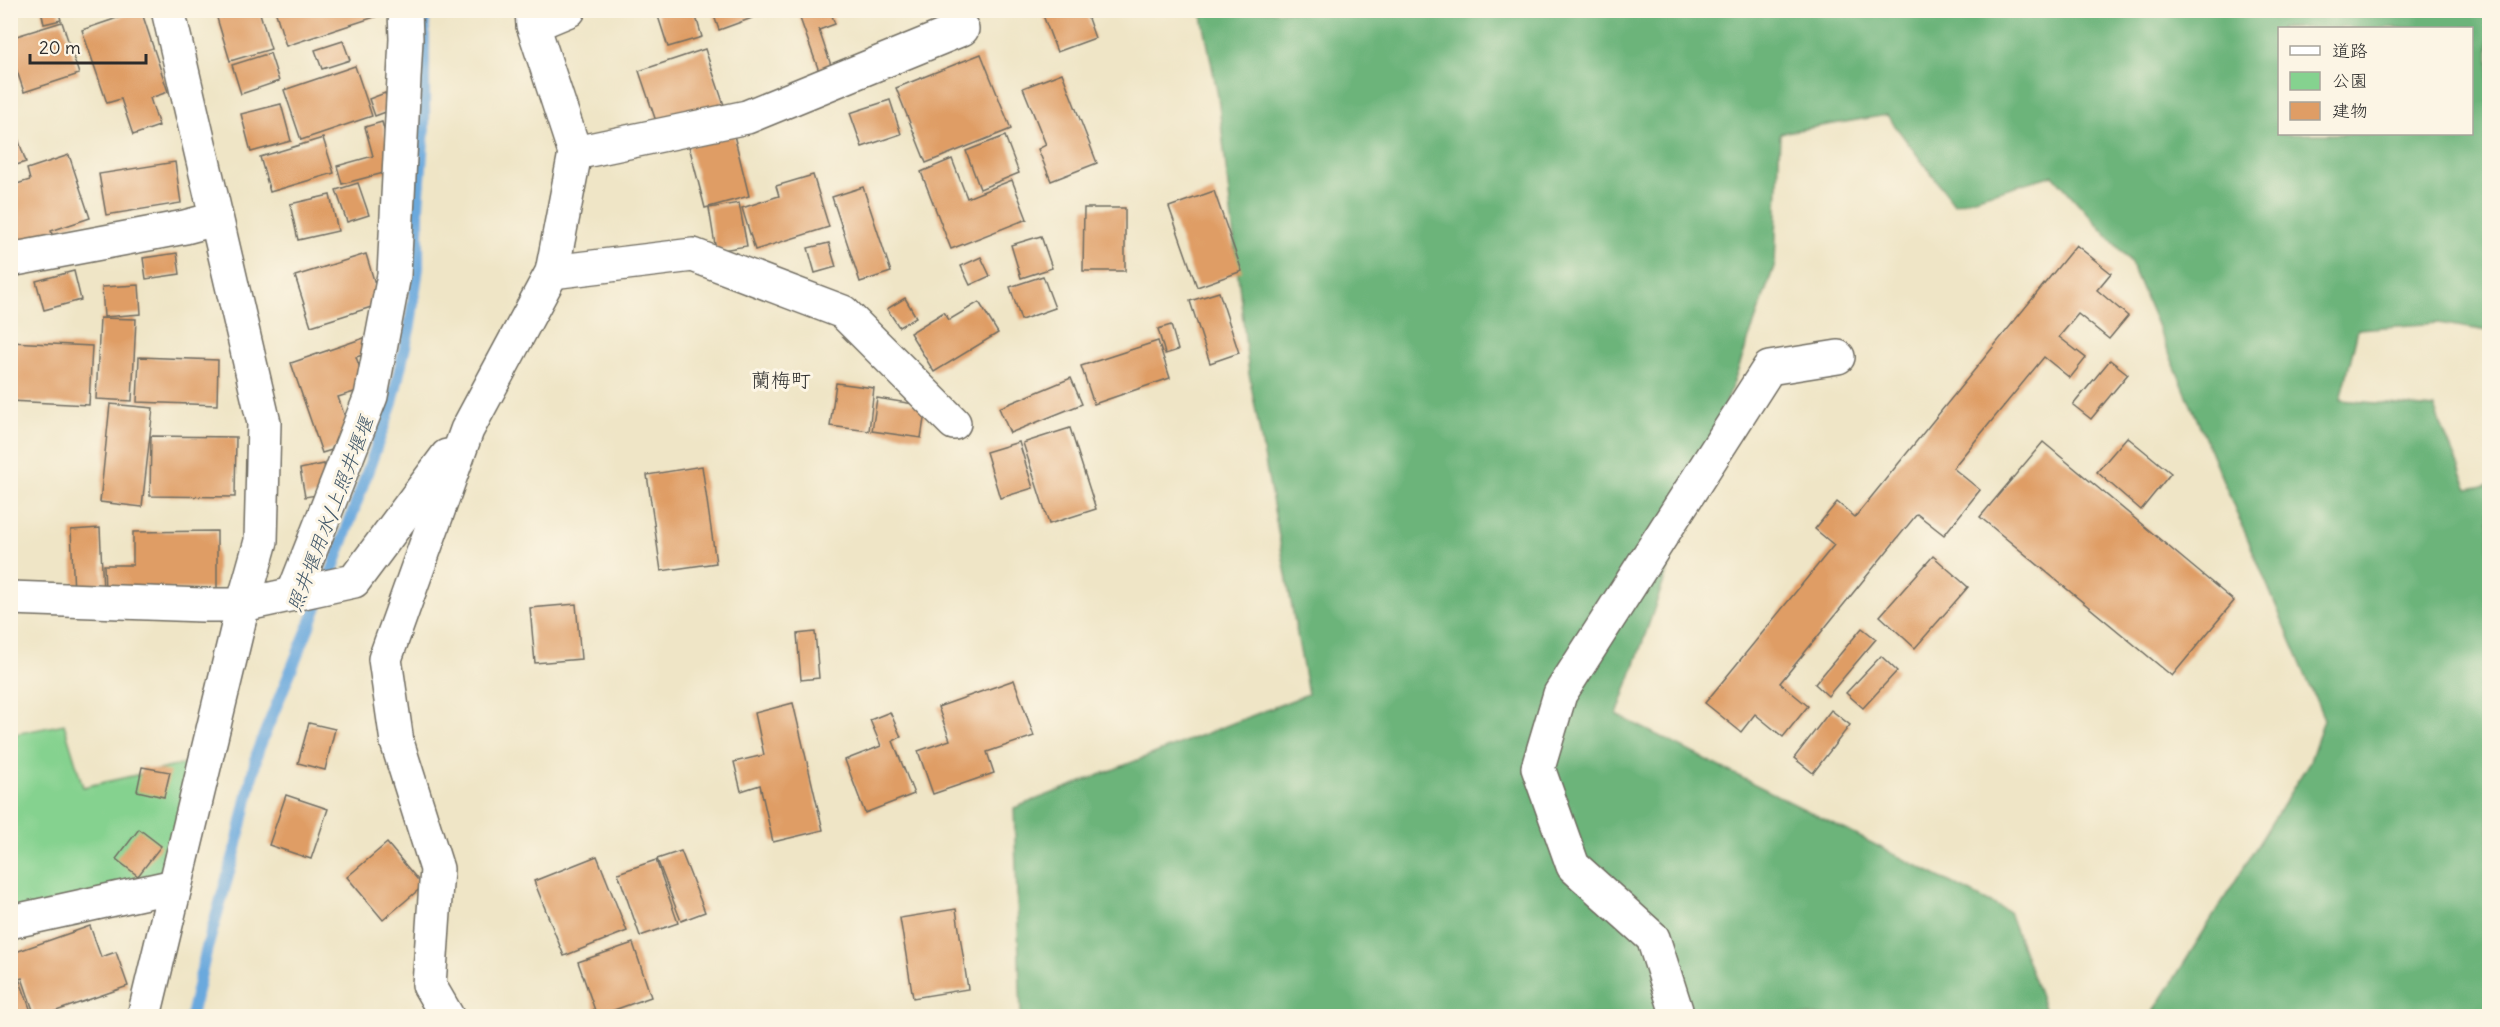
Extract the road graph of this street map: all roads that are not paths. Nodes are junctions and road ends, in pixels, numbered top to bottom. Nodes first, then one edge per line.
1 (168, 10) edge
2 (405, 10) edge
3 (569, 10) edge
4 (533, 18) edge
5 (962, 29) dead end
6 (575, 153) junction
7 (215, 219) junction
8 (10, 260) edge
9 (552, 272) junction
10 (1838, 357) dead end
11 (954, 423) dead end
12 (467, 430) junction
13 (294, 592) junction
14 (10, 598) edge
15 (243, 605) junction
16 (174, 886) junction
17 (10, 921) edge
18 (144, 1017) edge
19 (447, 1017) edge
20 (1676, 1017) edge

1 - 7 street
2 - 13 street
3 - 4 street
4 - 6 street
5 - 6 street
6 - 9 street
7 - 8 street
7 - 15 street
9 - 11 street
9 - 12 street
10 - 20 street
12 - 13 street
12 - 19 street
13 - 15 street
14 - 15 street
15 - 16 street
16 - 17 street
16 - 18 street

